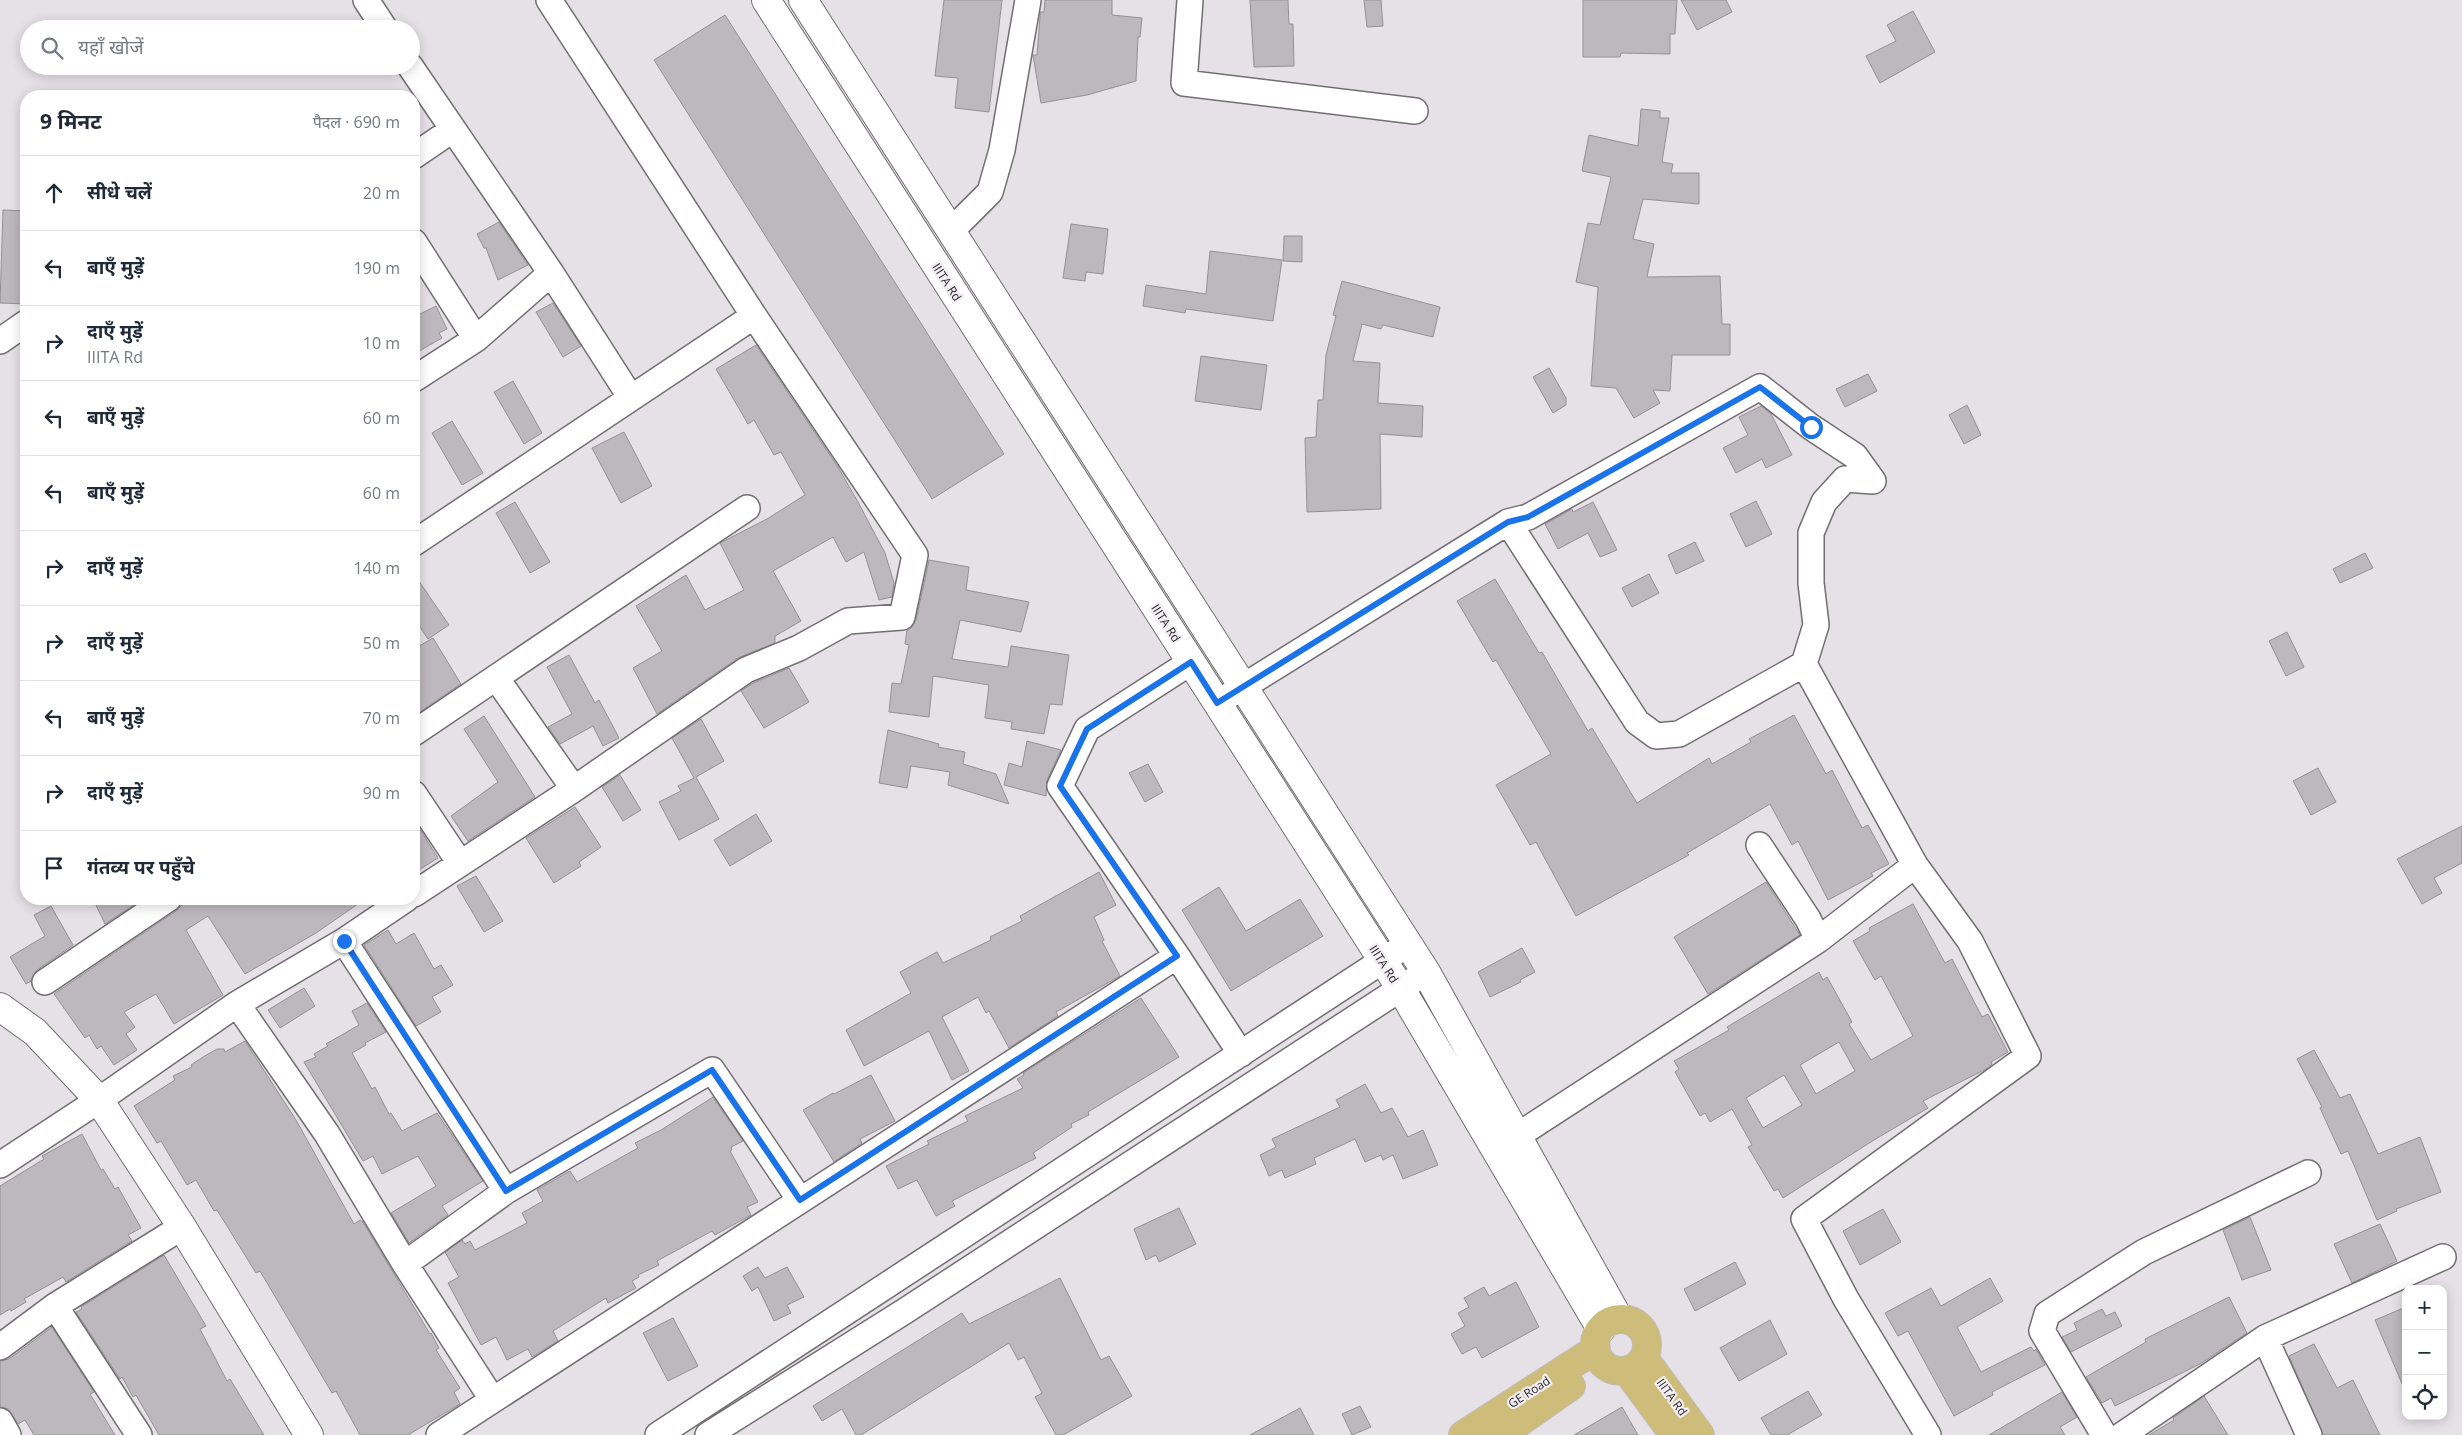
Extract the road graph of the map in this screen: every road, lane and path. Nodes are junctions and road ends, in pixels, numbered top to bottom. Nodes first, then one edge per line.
1 (366, 0) edge
2 (548, 0) edge
3 (766, 0) edge
4 (803, 0) edge
5 (1028, 0) edge
6 (1190, 0) edge
7 (379, 20) edge
8 (416, 75) edge
9 (1415, 111) dead end
10 (452, 130) junction
11 (420, 152) edge
12 (951, 231) junction
13 (420, 251) edge
14 (551, 273) junction
15 (754, 316) junction
16 (20, 327) edge
17 (476, 339) junction
18 (0, 341) edge
19 (420, 375) edge
20 (631, 398) junction
21 (747, 508) dead end
22 (1508, 522) junction
23 (420, 539) edge
24 (1191, 662) junction
25 (1804, 664) junction
26 (496, 679) junction
27 (1243, 686) junction
28 (1217, 703) junction
29 (420, 729) edge
30 (574, 789) junction
31 (420, 803) edge
32 (1759, 845) dead end
33 (460, 863) junction
34 (1915, 864) junction
35 (420, 890) edge
36 (159, 905) edge
37 (397, 905) edge
38 (1818, 940) junction
39 (344, 941) junction
40 (1408, 944) junction
41 (1177, 956) junction
42 (1382, 961) junction
43 (1426, 972) junction
44 (45, 982) dead end
45 (1400, 989) junction
46 (237, 1004) junction
47 (0, 1007) edge
48 (1241, 1054) junction
49 (99, 1100) junction
50 (1517, 1136) junction
51 (0, 1165) edge
52 (2308, 1173) dead end
53 (506, 1191) junction
54 (800, 1200) junction
55 (182, 1227) junction
56 (2442, 1257) dead end
57 (405, 1264) junction
58 (55, 1306) junction
59 (2265, 1338) junction
60 (0, 1347) edge
61 (1615, 1348) junction
62 (492, 1399) junction
63 (0, 1421) edge
64 (8, 1435) edge
65 (139, 1435) edge
66 (309, 1435) edge
67 (439, 1435) edge
68 (658, 1435) edge
69 (708, 1435) edge
70 (1463, 1435) edge
71 (1501, 1435) edge
72 (1674, 1435) edge
73 (1700, 1435) edge
74 (1928, 1435) edge
75 (2104, 1435) edge
76 (2122, 1435) edge
77 (2309, 1435) edge

1 - 7 street
2 - 15 street
3 - 24 street, IIITA Rd
4 - 12 street, IIITA Rd
5 - 12 street
6 - 9 street
8 - 10 street
10 - 11 street
10 - 14 street
12 - 27 street, IIITA Rd
13 - 17 street
14 - 17 street
14 - 20 street
15 - 20 street
15 - 30 street
16 - 18 street
17 - 19 street
20 - 23 street
21 - 26 street
22 - 25 street
22 - 25 street
22 - 27 street
24 - 28 street, IIITA Rd
24 - 41 street
25 - 34 street
26 - 29 street
26 - 30 street
27 - 28 street
27 - 40 street, IIITA Rd
28 - 42 street, IIITA Rd
30 - 33 street
31 - 33 street
32 - 38 street
33 - 35 street
34 - 38 street
34 - 74 street
36 - 44 street
37 - 39 street
38 - 50 street
39 - 46 street
39 - 53 street
40 - 42 street
40 - 43 street, IIITA Rd
41 - 48 street
41 - 54 street
42 - 45 street, IIITA Rd
42 - 48 street
43 - 45 street
43 - 50 street, IIITA Rd
45 - 61 street, IIITA Rd
45 - 69 street
46 - 49 street
46 - 57 street
47 - 49 street
48 - 68 street
49 - 51 street
49 - 55 street
50 - 61 street, IIITA Rd
52 - 75 street
53 - 54 street
53 - 57 street
54 - 62 street
55 - 58 street
55 - 66 street
56 - 59 street
57 - 62 street
58 - 60 street
58 - 65 street
59 - 76 street
59 - 77 street
61 - 70 main road, GE Road
61 - 71 main road, GE Road
61 - 72 main road, IIITA Rd
61 - 73 main road, IIITA Rd
62 - 67 street
63 - 64 street

